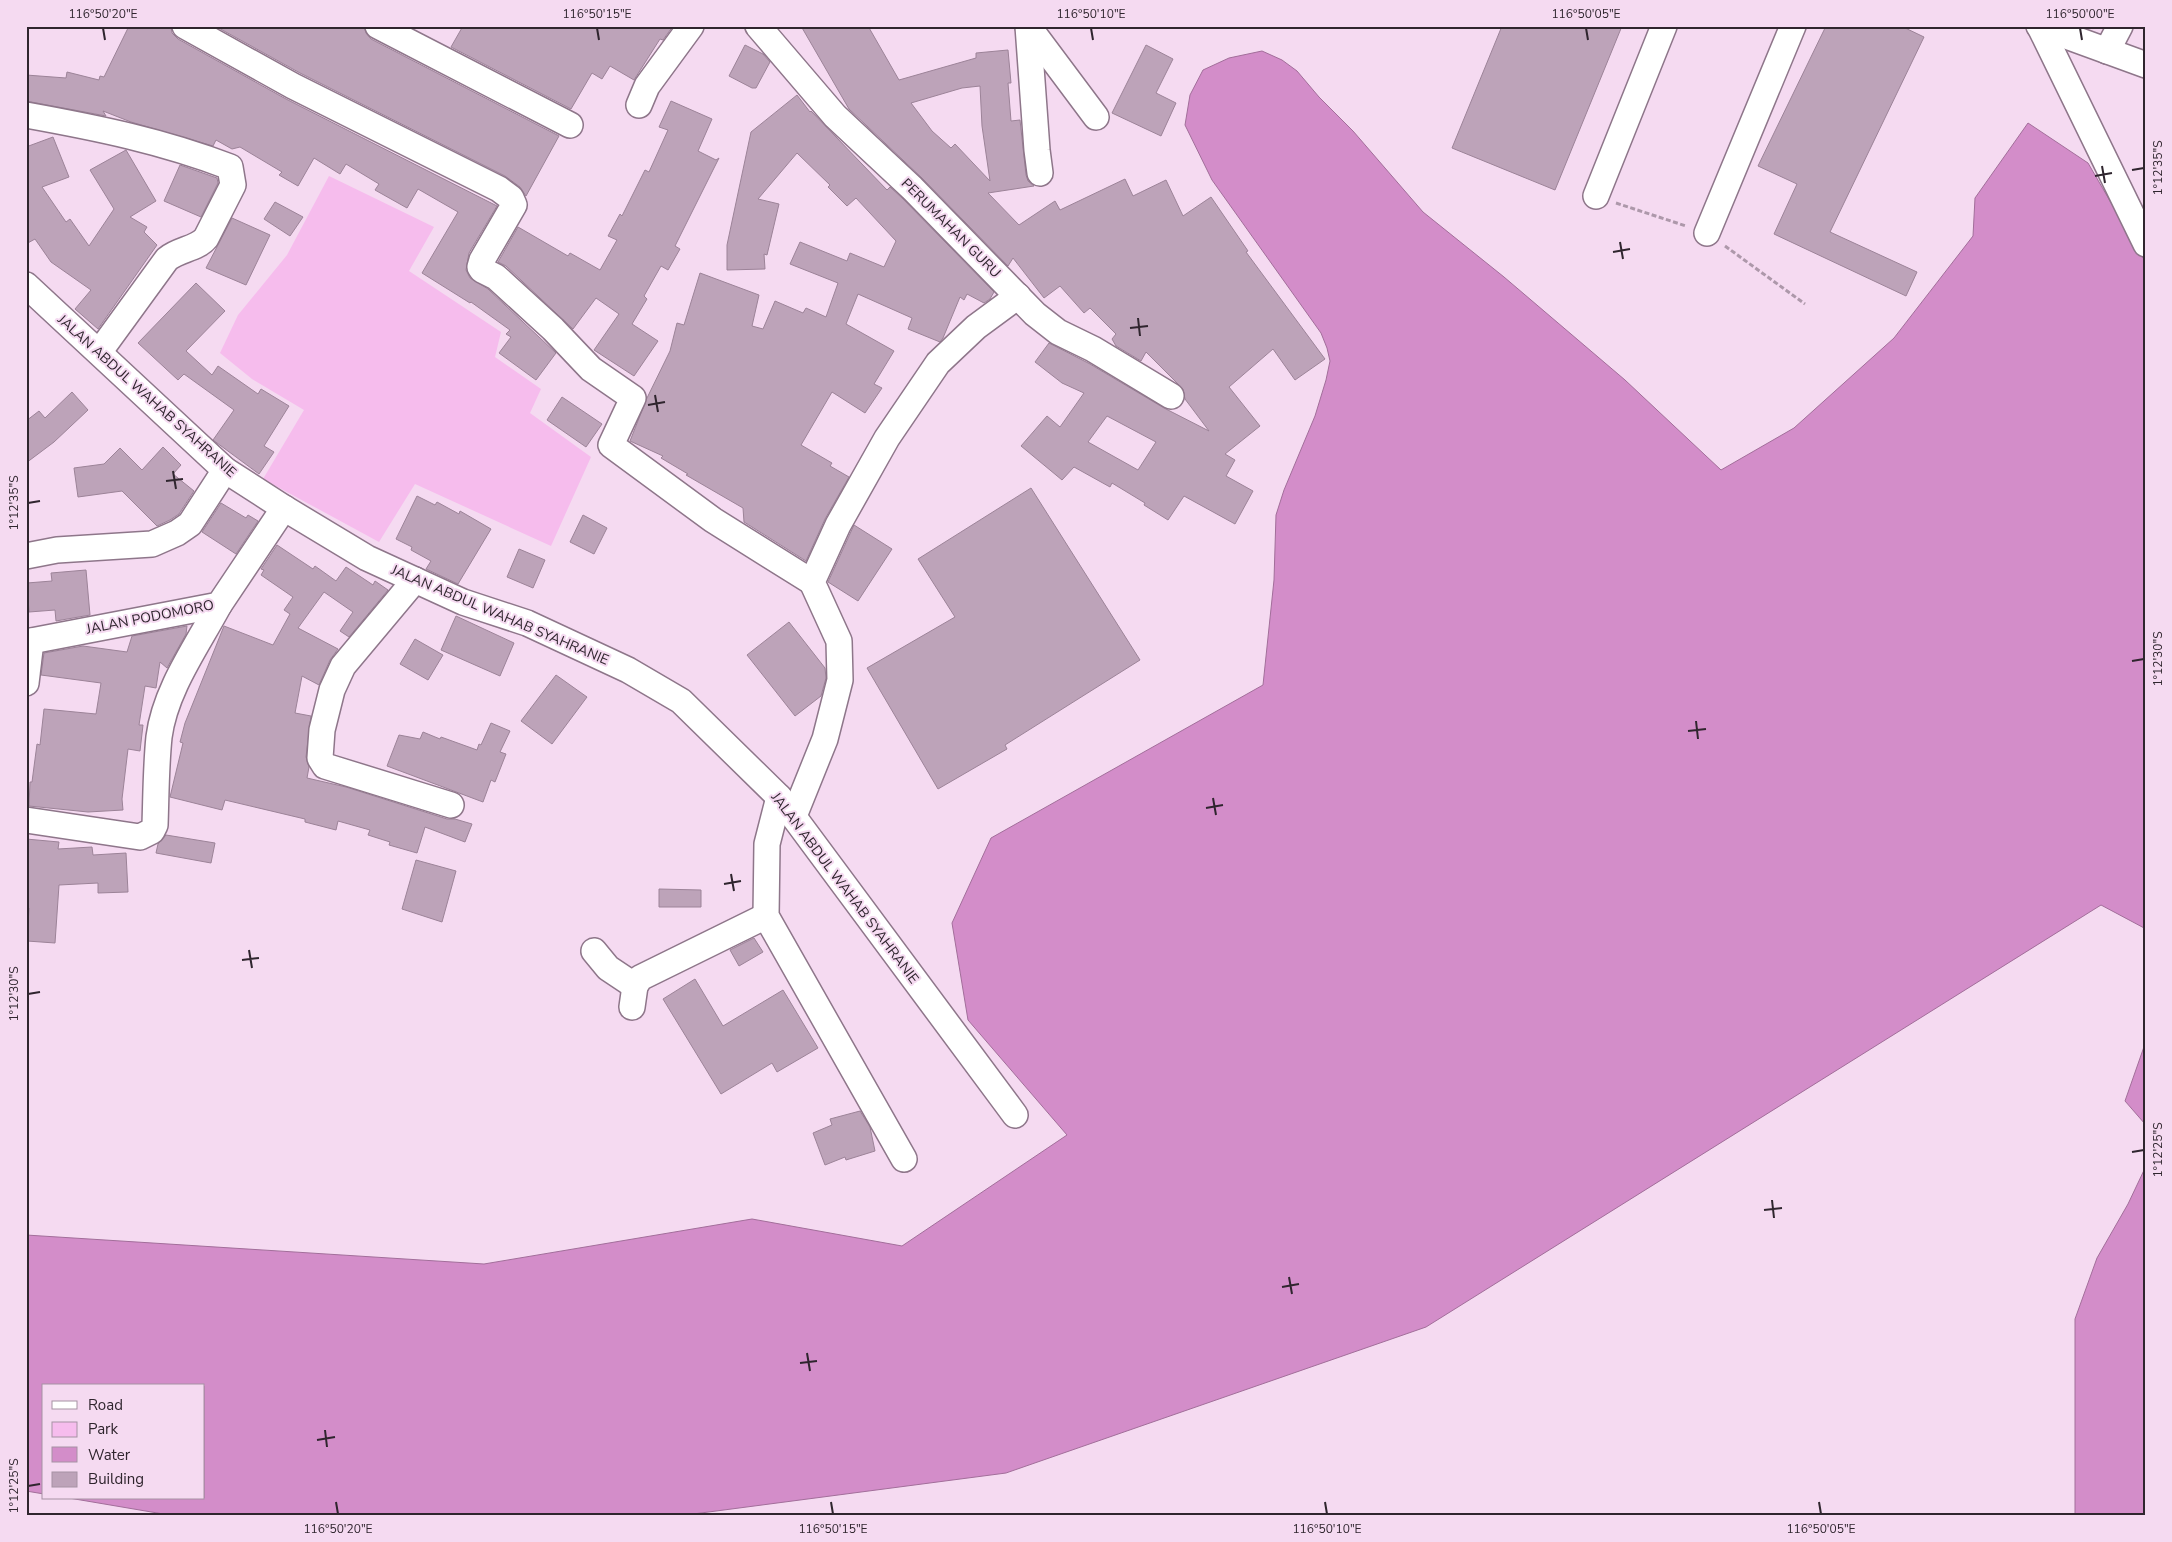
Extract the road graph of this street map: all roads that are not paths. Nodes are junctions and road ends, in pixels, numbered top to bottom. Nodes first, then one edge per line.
1 (184, 26) edge
2 (378, 26) edge
3 (691, 26) edge
4 (758, 26) edge
5 (1028, 26) edge
6 (1664, 26) edge
7 (1794, 26) edge
8 (2039, 26) edge
9 (2120, 26) edge
10 (2107, 51) junction
11 (2146, 65) edge
12 (639, 105) dead end
13 (26, 115) edge
14 (1096, 117) dead end
15 (570, 125) dead end
16 (1040, 173) dead end
17 (1596, 196) road end
18 (1707, 233) road end
19 (2146, 244) edge
20 (26, 285) edge
21 (1018, 296) junction
22 (100, 351) junction
23 (1171, 396) dead end
24 (225, 470) junction
25 (284, 508) junction
26 (26, 556) edge
27 (415, 580) junction
28 (812, 582) junction
29 (219, 605) junction
30 (29, 641) edge
31 (26, 683) edge
32 (451, 805) dead end
33 (787, 807) junction
34 (26, 820) edge
35 (766, 916) junction
36 (594, 951) dead end
37 (1015, 1115) dead end
38 (904, 1159) dead end

1 - 28 street
2 - 15 street
3 - 12 street
4 - 21 street, PERUMAHAN GURU
5 - 14 street
5 - 16 street
6 - 17 street
7 - 18 street
8 - 10 street
8 - 19 street
9 - 10 street
10 - 11 street
13 - 22 street
20 - 22 street, JALAN ABDUL WAHAB SYAHRANIE
21 - 23 street, PERUMAHAN GURU
21 - 28 street
22 - 24 street, JALAN ABDUL WAHAB SYAHRANIE
24 - 25 street, JALAN ABDUL WAHAB SYAHRANIE
24 - 26 street
25 - 27 street, JALAN ABDUL WAHAB SYAHRANIE
25 - 29 street, JALAN PODOMORO
27 - 32 street
27 - 33 street, JALAN ABDUL WAHAB SYAHRANIE
28 - 33 street
29 - 30 street, JALAN PODOMORO
29 - 34 street
30 - 31 street
33 - 35 street
33 - 37 street, JALAN ABDUL WAHAB SYAHRANIE
35 - 36 street
35 - 38 street

